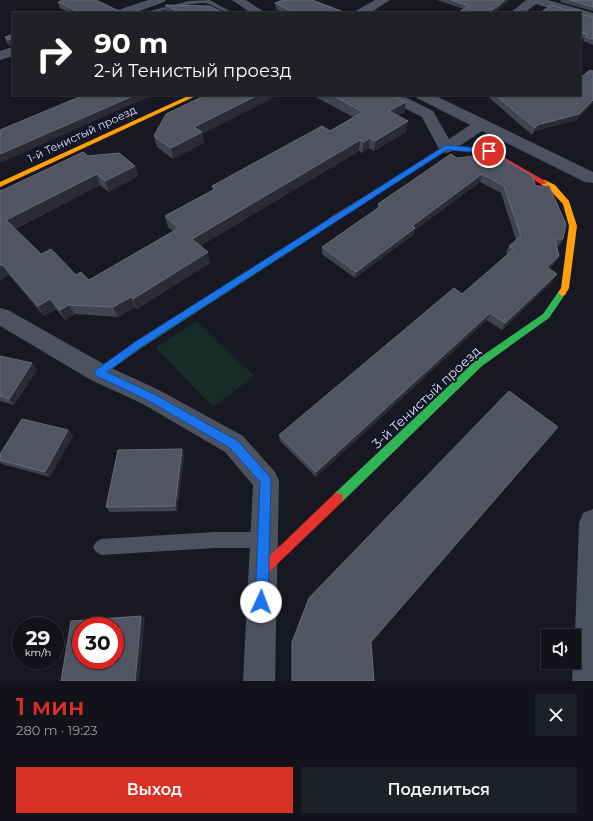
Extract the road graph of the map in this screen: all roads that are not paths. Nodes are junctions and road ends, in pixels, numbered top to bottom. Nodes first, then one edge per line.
1 (160, 0) edge
2 (238, 0) edge
3 (384, 0) edge
4 (535, 0) edge
5 (125, 12) edge
6 (149, 12) edge
7 (228, 12) edge
8 (258, 12) edge
9 (363, 12) edge
10 (517, 12) edge
11 (576, 12) edge
12 (581, 13) edge
13 (593, 17) edge
14 (12, 52) edge
15 (0, 56) edge
16 (193, 96) edge
17 (392, 96) edge
18 (424, 96) edge
19 (482, 124) junction
20 (446, 148) junction
21 (592, 178) edge
22 (0, 185) edge
23 (0, 316) edge
24 (99, 373) junction
25 (593, 523) edge
26 (264, 540) junction
27 (101, 547) dead end
28 (262, 571) junction
29 (259, 681) edge
30 (588, 681) edge

1 - 5 street
2 - 8 street
3 - 9 street
4 - 10 street
4 - 11 street
6 - 7 lane
12 - 13 street
14 - 15 street
16 - 22 street, 1-й Тенистый проезд
17 - 20 street
18 - 19 street
19 - 20 street
19 - 21 street
20 - 24 street
20 - 28 street, 3-й Тенистый проезд
23 - 24 street
24 - 26 street
25 - 30 street
26 - 27 lane
26 - 28 street
28 - 29 street

